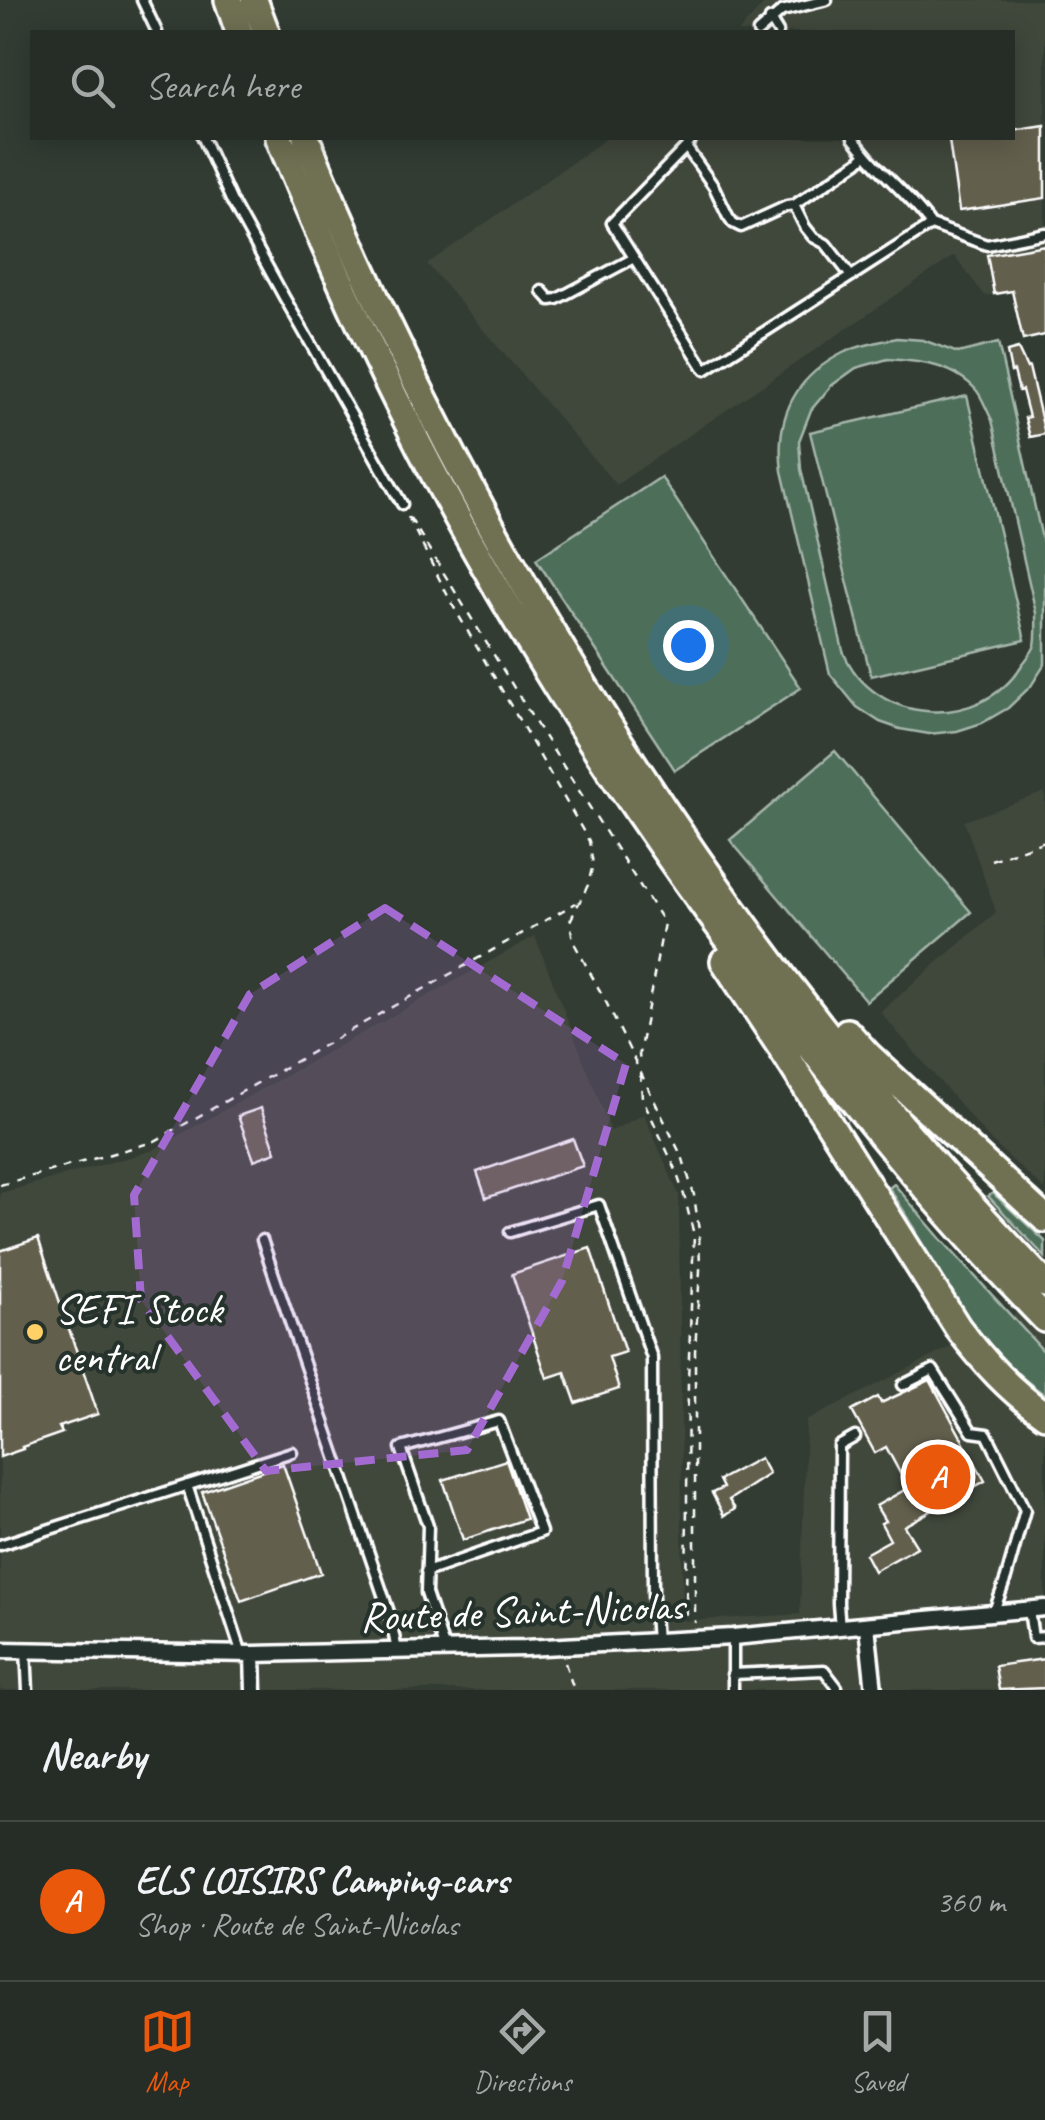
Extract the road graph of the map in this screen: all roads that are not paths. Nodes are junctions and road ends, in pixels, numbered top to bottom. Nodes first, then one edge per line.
1 (142, 0) edge
2 (228, 0) edge
3 (254, 0) edge
4 (827, 0) edge
5 (770, 19) junction
6 (157, 30) edge
7 (239, 30) edge
8 (265, 30) edge
9 (760, 30) edge
10 (777, 30) edge
11 (205, 140) edge
12 (279, 140) edge
13 (307, 140) edge
14 (692, 140) edge
15 (855, 140) edge
16 (686, 148) junction
17 (866, 154) junction
18 (794, 205) junction
19 (930, 225) junction
20 (1045, 232) edge
21 (634, 258) junction
22 (850, 275) junction
23 (542, 291) dead end
24 (402, 504) road end
25 (668, 857) junction
26 (772, 960) junction
27 (1045, 1220) edge
28 (510, 1232) dead end
29 (262, 1240) dead end
30 (1045, 1284) edge
31 (1045, 1319) edge
32 (903, 1385) dead end
33 (1045, 1415) edge
34 (855, 1437) dead end
35 (292, 1452) dead end
36 (186, 1485) junction
37 (0, 1545) edge
38 (426, 1572) junction
39 (1045, 1608) edge
40 (1029, 1610) junction
41 (993, 1614) junction
42 (867, 1626) junction
43 (840, 1628) junction
44 (733, 1636) junction
45 (1045, 1637) edge
46 (656, 1642) junction
47 (0, 1650) edge
48 (26, 1650) junction
49 (445, 1650) junction
50 (397, 1651) junction
51 (247, 1654) junction
52 (732, 1674) junction
53 (28, 1690) edge
54 (254, 1690) edge
55 (733, 1690) edge
56 (837, 1690) edge
57 (874, 1690) edge

1 - 6 lane
2 - 7 highway
3 - 8 highway
4 - 5 lane
5 - 9 lane
5 - 10 lane
11 - 24 lane
12 - 25 highway
13 - 26 highway
14 - 16 lane
15 - 17 lane
16 - 18 lane
16 - 21 lane
17 - 18 lane
17 - 19 lane
18 - 22 lane
19 - 20 lane
19 - 22 lane
21 - 22 lane
21 - 23 lane
25 - 31 highway
25 - 33 highway
26 - 27 highway
26 - 30 highway
28 - 46 lane
29 - 50 lane
32 - 41 lane
34 - 43 lane
35 - 36 lane
36 - 37 lane
36 - 51 lane
38 - 38 lane
38 - 49 lane
39 - 40 street, Route de Saint-Nicolas
40 - 41 street, Route de Saint-Nicolas
40 - 45 lane
41 - 42 street, Route de Saint-Nicolas
42 - 43 street, Route de Saint-Nicolas
42 - 57 street
43 - 44 street, Route de Saint-Nicolas
44 - 46 street, Route de Saint-Nicolas
44 - 52 lane
46 - 49 street, Route de Saint-Nicolas
47 - 48 street, Route de Saint-Nicolas
48 - 51 street, Route de Saint-Nicolas
48 - 53 lane
49 - 50 street, Route de Saint-Nicolas
50 - 51 street, Route de Saint-Nicolas
51 - 54 street
52 - 55 lane
52 - 56 lane

